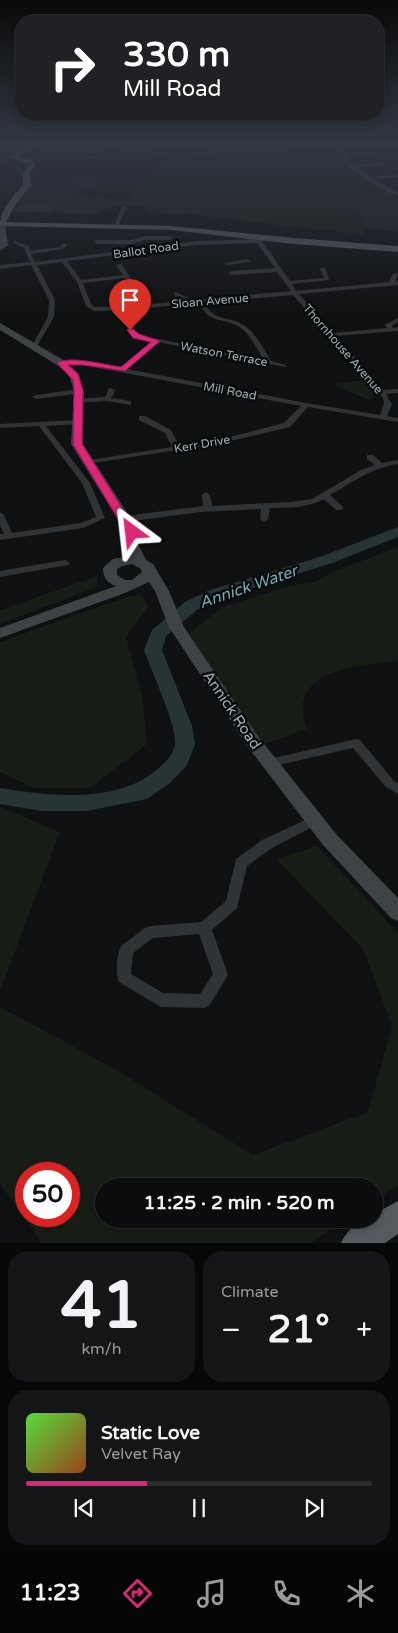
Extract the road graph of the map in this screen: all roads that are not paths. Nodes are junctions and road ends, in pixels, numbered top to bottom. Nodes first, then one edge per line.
1 (15, 200) edge
2 (124, 207) dead end
3 (1, 224) edge
4 (113, 227) junction
5 (170, 238) dead end
6 (260, 240) junction
7 (16, 242) dead end
8 (132, 242) junction
9 (64, 245) dead end
10 (0, 249) edge
11 (398, 249) edge
12 (135, 252) junction
13 (28, 253) junction
14 (63, 260) junction
15 (234, 262) junction
16 (227, 263) dead end
17 (33, 264) junction
18 (119, 265) dead end
19 (0, 267) edge
20 (323, 269) dead end
21 (278, 270) junction
22 (240, 272) junction
23 (231, 273) dead end
24 (252, 273) junction
25 (398, 275) edge
26 (127, 276) junction
27 (80, 282) junction
28 (288, 283) junction
29 (395, 284) edge
30 (135, 288) dead end
31 (228, 292) dead end
32 (295, 293) junction
33 (176, 294) dead end
34 (233, 299) junction
35 (191, 302) junction
36 (200, 302) junction
37 (130, 308) junction
38 (398, 320) edge
39 (0, 326) edge
40 (394, 329) edge
41 (330, 335) junction
42 (156, 341) junction
43 (34, 347) junction
44 (258, 348) junction
45 (234, 356) junction
46 (61, 363) junction
47 (269, 363) junction
48 (284, 366) dead end
49 (122, 370) junction
50 (112, 390) dead end
51 (398, 391) edge
52 (382, 392) junction
53 (78, 396) junction
54 (36, 397) dead end
55 (107, 399) junction
56 (128, 403) dead end
57 (306, 405) junction
58 (142, 418) dead end
59 (382, 418) junction
60 (398, 420) edge
61 (77, 422) junction
62 (41, 424) junction
63 (0, 426) edge
64 (177, 448) junction
65 (370, 457) dead end
66 (90, 462) junction
67 (398, 462) edge
68 (381, 466) junction
69 (206, 495) dead end
70 (324, 495) junction
71 (266, 506) junction
72 (339, 508) dead end
73 (208, 509) junction
74 (0, 515) edge
75 (125, 519) junction
76 (264, 519) dead end
77 (4, 536) edge
78 (131, 536) junction
79 (65, 562) dead end
80 (145, 567) junction
81 (113, 572) junction
82 (0, 574) edge
83 (134, 583) junction
84 (165, 597) junction
85 (95, 598) junction
86 (0, 633) edge
87 (270, 763) junction
88 (398, 789) edge
89 (314, 821) junction
90 (398, 912) edge
91 (204, 928) junction
92 (398, 1216) edge
93 (357, 1243) edge

1 - 3 main road
2 - 4 street
3 - 4 main road
3 - 10 main road
4 - 6 main road
4 - 8 street
5 - 8 street
6 - 11 main road
6 - 12 street, Ballot Road
6 - 21 street, Thornhouse Avenue
7 - 13 street
8 - 12 street
9 - 13 street
12 - 14 street, Ballot Road
13 - 17 street
14 - 17 street, Ballot Road
14 - 27 street, Sloan Avenue
15 - 16 street
15 - 22 street
15 - 24 street
17 - 19 street, Ballot Road
17 - 43 street
18 - 26 street
20 - 28 street, Thornhouse Avenue
21 - 24 street
21 - 28 street, Thornhouse Avenue
22 - 23 street
22 - 24 street
25 - 29 street
26 - 27 street
26 - 30 street
27 - 37 street, Sloan Avenue
28 - 32 street, Thornhouse Avenue
29 - 32 street, Sloan Avenue
31 - 34 street
32 - 34 street, Sloan Avenue
32 - 41 street, Thornhouse Avenue
33 - 35 street
34 - 36 street, Sloan Avenue
35 - 36 street, Sloan Avenue
35 - 37 street, Sloan Avenue
36 - 44 street
37 - 42 street, Watson Terrace
38 - 40 street
39 - 43 main road
40 - 41 street
41 - 52 street, Thornhouse Avenue
42 - 45 street, Watson Terrace
42 - 49 street
43 - 46 main road
44 - 45 street
44 - 47 street
45 - 47 street, Watson Terrace
46 - 49 street, Mill Road
46 - 53 main road, Annick Road
47 - 48 street, Watson Terrace
49 - 57 street, Mill Road
50 - 55 street
51 - 52 street
52 - 59 street, Thornhouse Avenue
53 - 54 street
53 - 55 street
53 - 61 main road, Annick Road
55 - 56 street
57 - 59 street, Mill Road
57 - 64 street, Kerr Drive
58 - 64 street
59 - 60 street, Mill Road
61 - 62 street
61 - 66 main road, Annick Road
62 - 63 street
62 - 77 street
64 - 66 street, Kerr Drive
65 - 68 street
66 - 75 main road, Annick Road
67 - 68 street
68 - 70 street
69 - 73 street
70 - 71 street
70 - 72 street
71 - 73 street
71 - 76 street
73 - 75 street
74 - 77 street
75 - 78 main road, Annick Road
78 - 80 main road, Annick Road
78 - 81 main road
79 - 82 street
80 - 81 main road
80 - 83 main road
80 - 84 main road, Annick Road
81 - 83 main road
81 - 85 main road
83 - 84 main road
83 - 85 main road
84 - 87 main road, Annick Road
85 - 86 main road
87 - 88 street
87 - 89 main road, Annick Road
89 - 90 main road, Annick Road
89 - 91 street
91 - 91 street
92 - 93 highway

